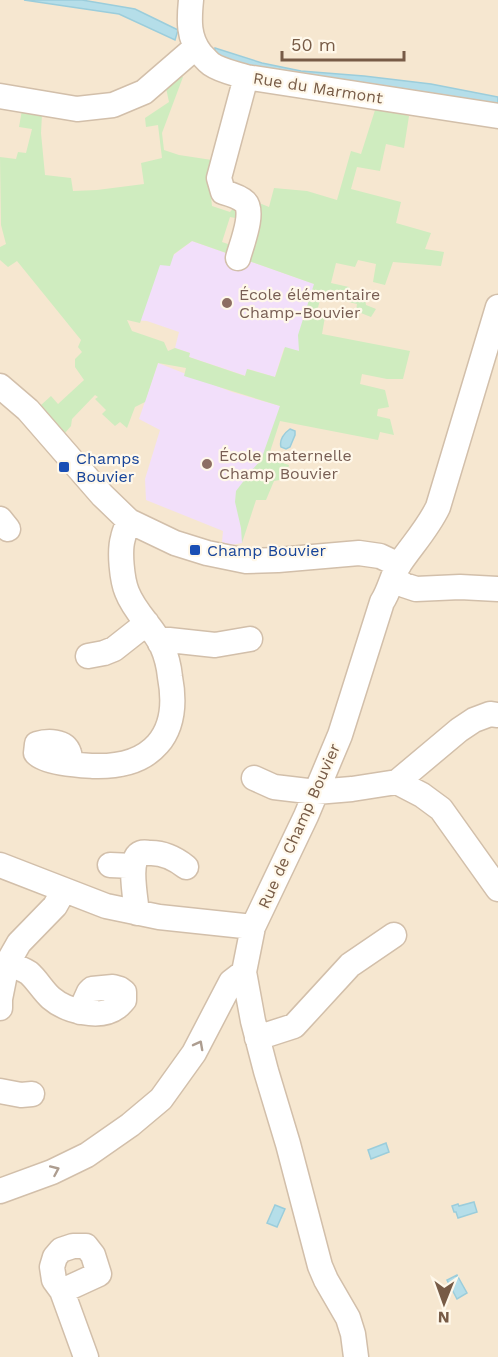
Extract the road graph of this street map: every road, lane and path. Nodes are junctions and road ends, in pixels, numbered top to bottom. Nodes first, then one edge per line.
1 (191, 0) edge
2 (196, 47) junction
3 (246, 77) junction
4 (0, 96) edge
5 (498, 116) edge
6 (238, 258) dead end
7 (498, 307) edge
8 (0, 386) edge
9 (129, 521) junction
10 (396, 571) junction
11 (498, 589) edge
12 (154, 633) junction
13 (250, 639) dead end
14 (88, 656) dead end
15 (498, 715) edge
16 (70, 763) dead end
17 (254, 778) dead end
18 (397, 783) junction
19 (316, 792) junction
20 (0, 865) edge
21 (186, 867) dead end
22 (498, 889) edge
23 (64, 890) junction
24 (137, 913) junction
25 (254, 927) junction
26 (394, 935) dead end
27 (8, 950) edge
28 (244, 972) junction
29 (0, 1008) edge
30 (80, 1012) dead end
31 (257, 1038) junction
32 (0, 1091) edge
33 (32, 1094) dead end
34 (0, 1191) edge
35 (62, 1291) dead end
36 (86, 1357) edge
37 (356, 1357) edge

1 - 2 street
2 - 3 street, Rue du Marmont
2 - 4 street
3 - 5 street, Rue du Marmont
3 - 6 street
7 - 10 street, Rue de Champ Bouvier
8 - 9 street
9 - 10 street
9 - 12 street
10 - 11 street
10 - 19 street, Rue de Champ Bouvier
12 - 13 street
12 - 14 street
12 - 16 street
15 - 18 street
17 - 19 street
18 - 19 street
18 - 22 street
19 - 25 street, Rue de Champ Bouvier
20 - 23 street
21 - 24 street
23 - 24 street
23 - 27 street
24 - 25 street
25 - 28 street, Rue de Champ Bouvier
26 - 31 street
27 - 29 street
27 - 30 street
28 - 31 street, Rue de Champ Bouvier
34 -> 28 street
31 - 37 street, Rue de Champ Bouvier
32 - 33 street
35 - 36 street

